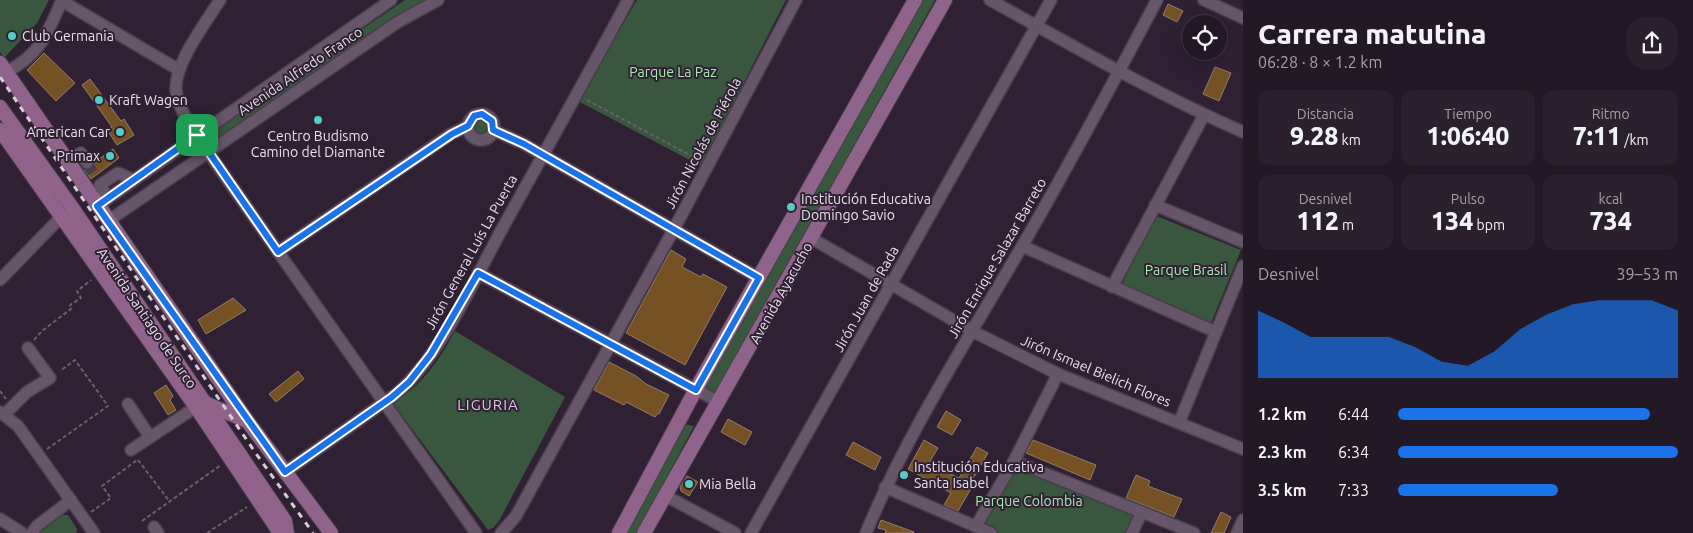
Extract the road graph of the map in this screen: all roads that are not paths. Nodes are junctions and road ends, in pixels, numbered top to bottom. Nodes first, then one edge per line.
1 (62, 0) edge
2 (391, 0) edge
3 (438, 0) edge
4 (628, 0) edge
5 (796, 0) edge
6 (915, 0) edge
7 (945, 0) edge
8 (990, 0) edge
9 (1051, 0) edge
10 (1157, 0) edge
11 (1204, 0) edge
12 (214, 2) edge
13 (428, 3) edge
14 (1243, 18) edge
15 (1037, 26) junction
16 (3, 68) edge
17 (178, 70) junction
18 (1120, 72) junction
19 (0, 107) edge
20 (1204, 115) junction
21 (468, 126) junction
22 (493, 130) junction
23 (1243, 132) edge
24 (197, 135) junction
25 (2, 138) edge
26 (208, 152) junction
27 (543, 155) junction
28 (66, 160) junction
29 (87, 163) dead end
30 (132, 181) junction
31 (141, 198) junction
32 (99, 201) junction
33 (1155, 205) junction
34 (61, 217) junction
35 (108, 221) junction
36 (674, 230) junction
37 (811, 238) junction
38 (1243, 242) edge
39 (1022, 246) junction
40 (278, 252) junction
41 (1243, 266) edge
42 (478, 273) junction
43 (759, 278) junction
44 (0, 280) edge
45 (892, 284) junction
46 (1112, 287) junction
47 (972, 331) junction
48 (1216, 332) junction
49 (611, 343) junction
50 (28, 348) road end
51 (1058, 374) junction
52 (696, 390) junction
53 (384, 402) junction
54 (719, 402) junction
55 (128, 404) dead end
56 (200, 405) junction
57 (2, 413) edge
58 (248, 422) junction
59 (1179, 423) junction
60 (150, 438) junction
61 (1243, 449) edge
62 (134, 455) road end
63 (1014, 461) junction
64 (285, 472) junction
65 (885, 487) junction
66 (666, 496) junction
67 (72, 500) junction
68 (1142, 512) junction
69 (0, 519) edge
70 (1243, 520) edge
71 (976, 526) junction
72 (22, 533) edge
73 (32, 533) edge
74 (94, 533) edge
75 (280, 533) edge
76 (287, 533) edge
77 (331, 533) edge
78 (476, 533) edge
79 (501, 533) edge
80 (619, 533) edge
81 (644, 533) edge
82 (735, 533) edge
83 (751, 533) edge
84 (866, 533) edge
85 (991, 533) edge
86 (1132, 533) edge
87 (1194, 533) edge
88 (1238, 533) edge

1 - 16 street
1 - 17 street
2 - 24 street, Avenida Alfredo Franco
3 - 13 street, Avenida Alfredo Franco
4 - 27 street, Jirón General Luís La Puerta
5 - 36 street, Jirón Nicolás de Piérola
6 - 43 main road, Avenida Ayacucho
7 - 37 main road, Avenida Ayacucho
8 - 15 street
9 - 15 street, Jirón Juan de Rada
10 - 18 street, Jirón Enrique Salazar Barreto
11 - 14 street
12 - 17 street
13 - 26 street, Avenida Alfredo Franco
15 - 18 street
15 - 45 street, Jirón Juan de Rada
16 - 28 main road, Avenida Santiago de Surco
17 - 24 street
18 - 20 street
18 - 39 street, Jirón Enrique Salazar Barreto
19 - 56 main road, Avenida Santiago de Surco
20 - 23 street
20 - 33 street
21 - 22 street
21 - 22 street
21 - 40 street
22 - 27 street
24 - 26 street
24 - 30 street, Avenida Alfredo Franco
25 - 34 main road, Avenida Santiago de Surco
26 - 31 street, Avenida Alfredo Franco
26 - 40 street
27 - 36 street
27 - 42 street, Jirón General Luís La Puerta
28 - 29 street
28 - 32 main road, Avenida Santiago de Surco
30 - 31 street
30 - 32 street, Avenida Alfredo Franco
30 - 32 street
31 - 35 street, Avenida Alfredo Franco
32 - 35 main road, Avenida Santiago de Surco
33 - 38 street
33 - 46 street
34 - 44 street
34 - 56 main road, Avenida Santiago de Surco
35 - 58 main road, Avenida Santiago de Surco
36 - 43 street
36 - 49 street, Jirón Nicolás de Piérola
37 - 45 street, Jirón Ismael Bielich Flores
37 - 54 main road, Avenida Ayacucho
39 - 46 street
39 - 47 street, Jirón Enrique Salazar Barreto
40 - 53 street
41 - 48 street
42 - 49 street
42 - 53 street, Jirón General Luís La Puerta
43 - 52 main road, Avenida Ayacucho
45 - 47 street, Jirón Ismael Bielich Flores
45 - 83 street, Jirón Juan de Rada
46 - 48 street
47 - 51 street, Jirón Ismael Bielich Flores
47 - 65 street, Jirón Enrique Salazar Barreto
48 - 59 street
49 - 52 street
49 - 79 street, Jirón Nicolás de Piérola
50 - 57 street
51 - 59 street, Jirón Ismael Bielich Flores
51 - 63 street
52 - 54 street
52 - 80 main road, Avenida Ayacucho
53 - 64 street, Jirón General Luís La Puerta
53 - 78 street
54 - 66 main road, Avenida Ayacucho
55 - 60 street
56 - 58 main road
56 - 60 street
56 - 75 main road, Avenida Santiago de Surco
56 - 76 main road, Avenida Santiago de Surco
57 - 67 street
58 - 64 main road, Avenida Santiago de Surco
59 - 61 street, Jirón Ismael Bielich Flores
60 - 62 street
63 - 68 street
63 - 71 street
64 - 77 main road, Avenida Santiago de Surco
65 - 71 street
65 - 84 street, Jirón Enrique Salazar Barreto
66 - 81 main road, Avenida Ayacucho
66 - 82 street
67 - 73 street
67 - 74 street
68 - 86 street
68 - 87 street
69 - 72 street
70 - 88 street
71 - 85 street

